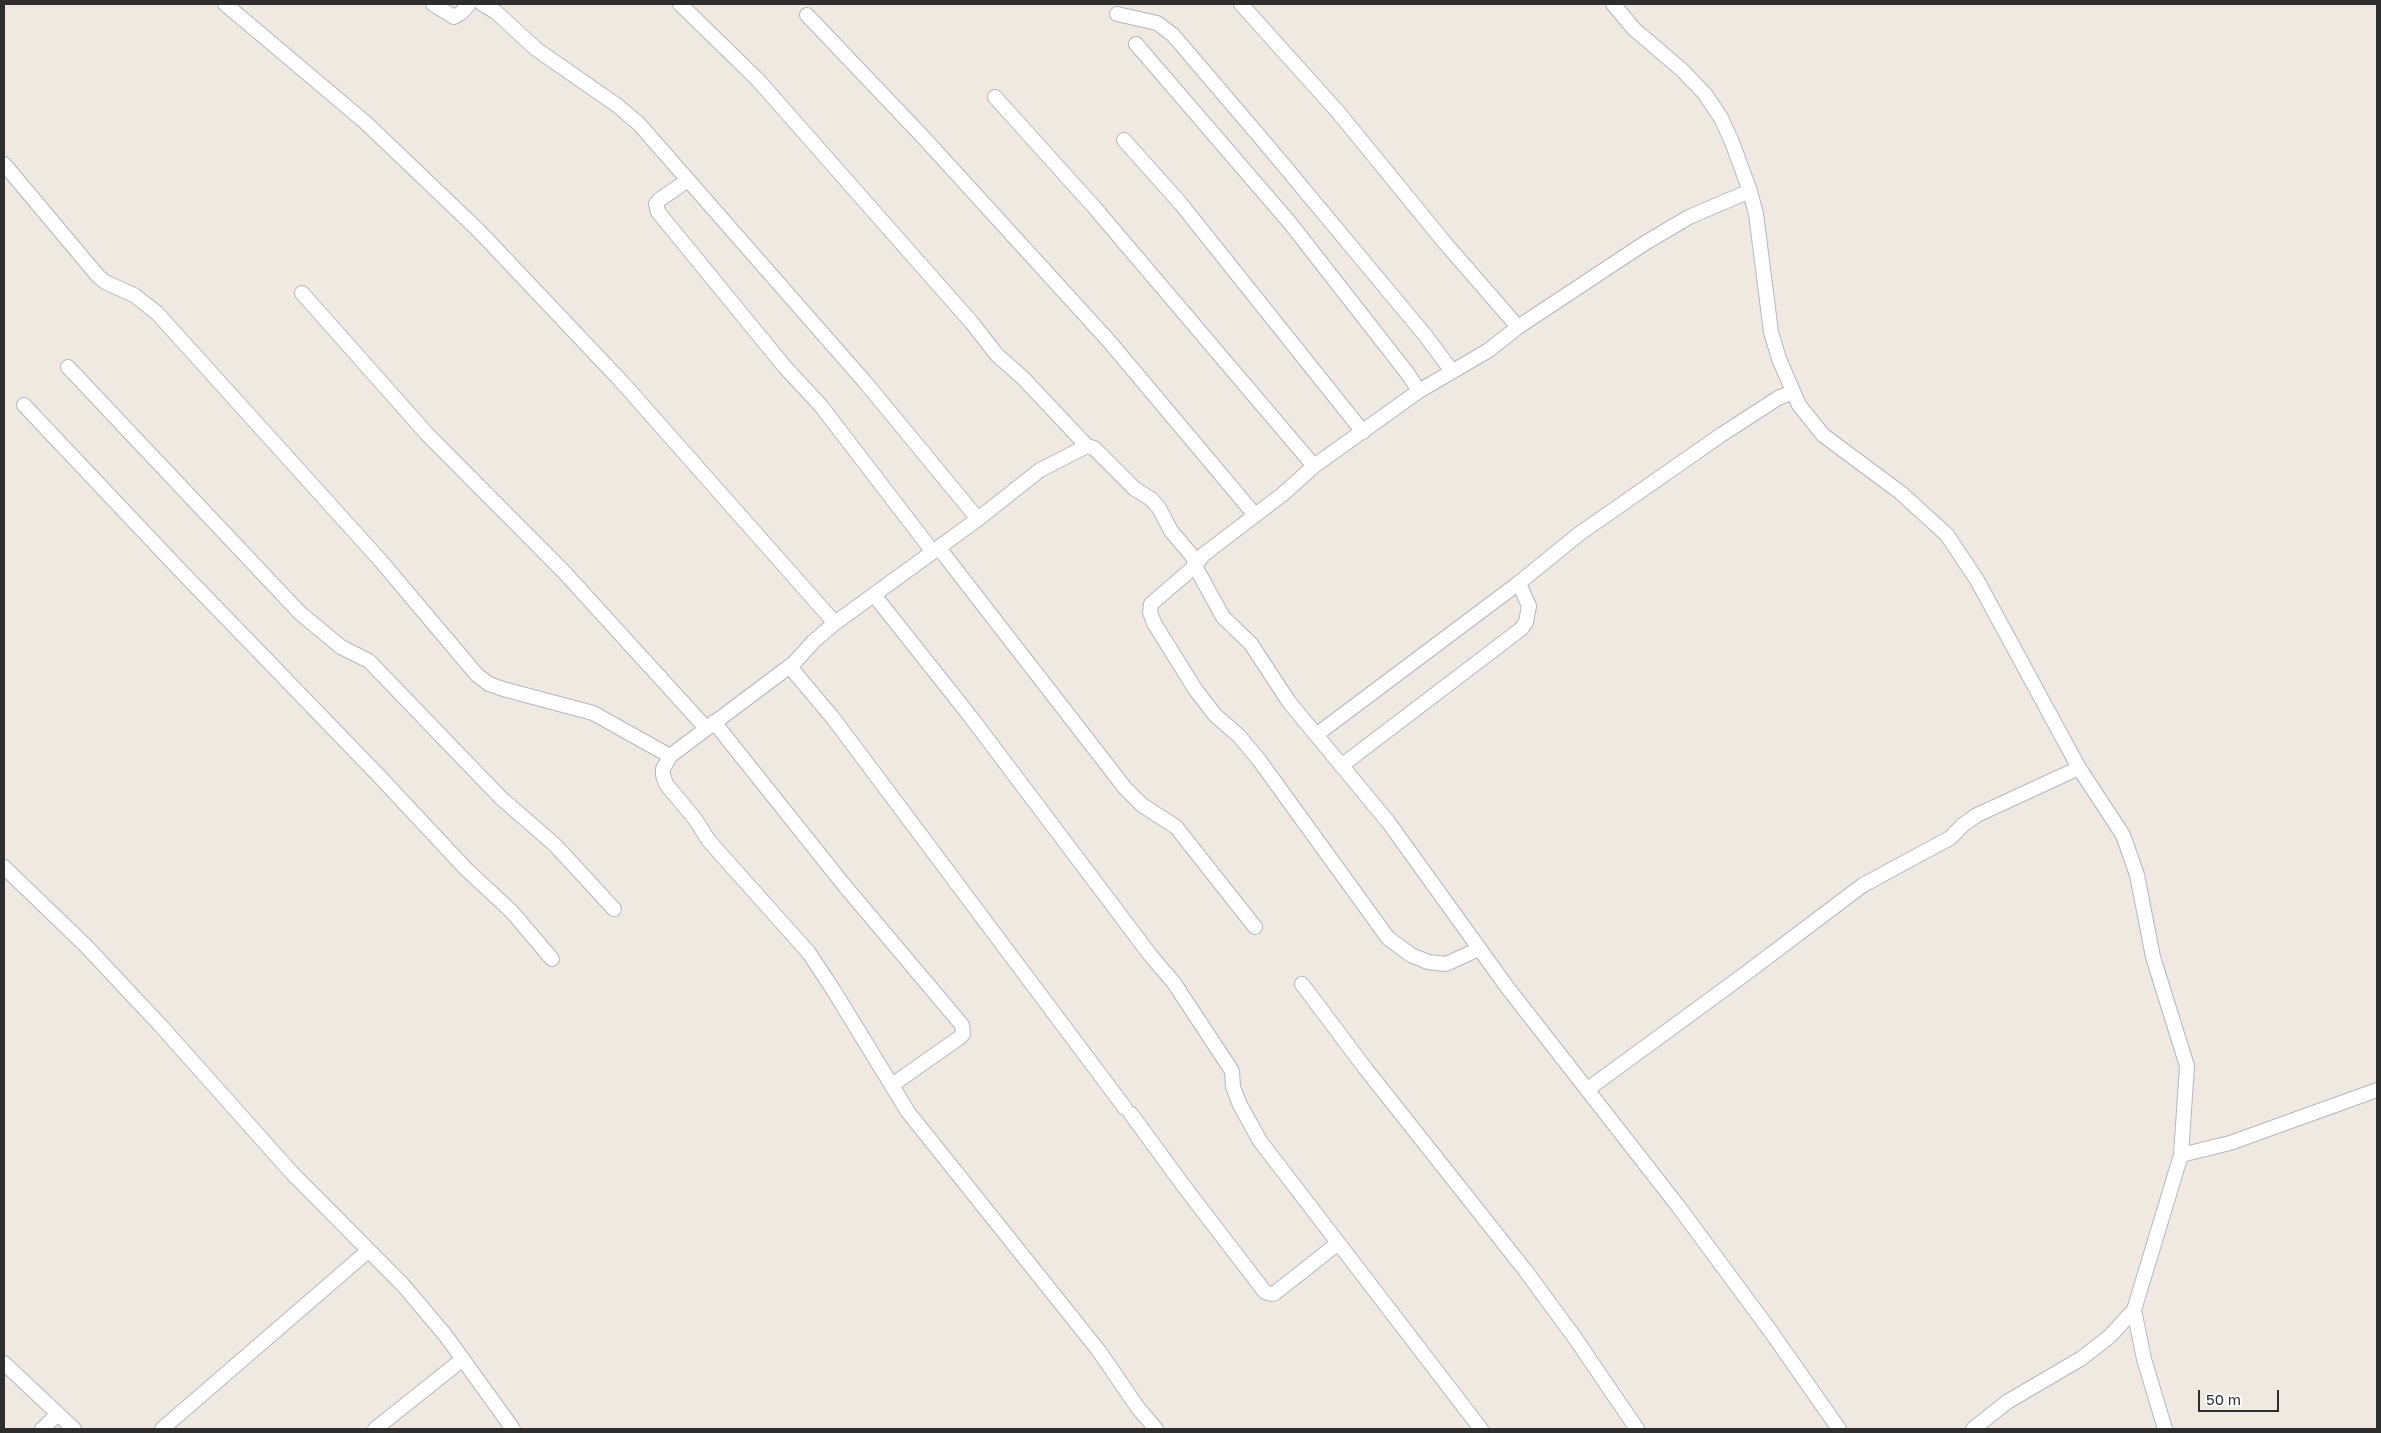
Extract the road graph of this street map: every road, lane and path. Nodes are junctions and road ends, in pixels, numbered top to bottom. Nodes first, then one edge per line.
1 (225, 4) edge
2 (433, 4) edge
3 (469, 4) edge
4 (482, 4) edge
5 (680, 4) edge
6 (1241, 4) edge
7 (1613, 4) edge
8 (1117, 14) dead end
9 (807, 15) dead end
10 (1136, 44) dead end
11 (995, 97) dead end
12 (1124, 140) dead end
13 (4, 164) edge
14 (688, 180) junction
15 (1750, 191) junction
16 (302, 293) dead end
17 (1518, 327) junction
18 (68, 367) dead end
19 (1452, 370) junction
20 (1420, 391) junction
21 (1793, 392) junction
22 (24, 405) dead end
23 (1363, 432) junction
24 (1087, 446) junction
25 (1314, 466) junction
26 (1255, 515) junction
27 (978, 519) junction
28 (936, 550) junction
29 (1195, 566) junction
30 (1515, 586) junction
31 (874, 595) junction
32 (835, 623) junction
33 (790, 667) junction
34 (710, 725) junction
35 (1316, 735) junction
36 (670, 756) junction
37 (1341, 766) junction
38 (2079, 768) junction
39 (4, 867) edge
40 (614, 909) dead end
41 (1256, 927) dead end
42 (1479, 949) junction
43 (552, 959) dead end
44 (1302, 984) dead end
45 (892, 1085) junction
46 (1588, 1088) junction
47 (2377, 1090) edge
48 (2181, 1155) junction
49 (1337, 1244) junction
50 (368, 1250) junction
51 (2134, 1310) junction
52 (463, 1359) junction
53 (4, 1363) edge
54 (58, 1414) junction
55 (42, 1429) edge
56 (74, 1429) edge
57 (162, 1429) edge
58 (375, 1429) edge
59 (513, 1429) edge
60 (1156, 1429) edge
61 (1481, 1429) edge
62 (1637, 1429) edge
63 (1839, 1429) edge
64 (1973, 1429) edge
65 (2165, 1429) edge

1 - 32 street
2 - 3 street
4 - 14 street
5 - 24 street
6 - 17 street
7 - 15 street
8 - 19 street
9 - 26 street
10 - 20 street
11 - 25 street
12 - 23 street
13 - 36 street
14 - 27 street
14 - 28 street
15 - 17 street
15 - 21 street
16 - 34 street
17 - 19 street
18 - 40 street
19 - 20 street
20 - 23 street
21 - 30 street
21 - 38 street
22 - 43 street
23 - 25 street
24 - 27 street
24 - 29 street
25 - 26 street
26 - 29 street
27 - 28 street
28 - 31 street
28 - 41 street
29 - 35 street
29 - 42 street
30 - 35 street
30 - 37 street
31 - 32 street
31 - 49 street
32 - 33 street
33 - 34 street
33 - 49 street
34 - 36 street
34 - 45 street
35 - 37 street
36 - 45 street
37 - 42 street
38 - 46 street
38 - 48 street
39 - 50 street
42 - 46 street
44 - 62 street
45 - 60 street
46 - 63 street
47 - 48 street
48 - 51 street
49 - 61 street
50 - 52 street
50 - 57 street
51 - 64 street
51 - 65 street
52 - 58 street
52 - 59 street
53 - 54 street
54 - 55 street
54 - 56 street

